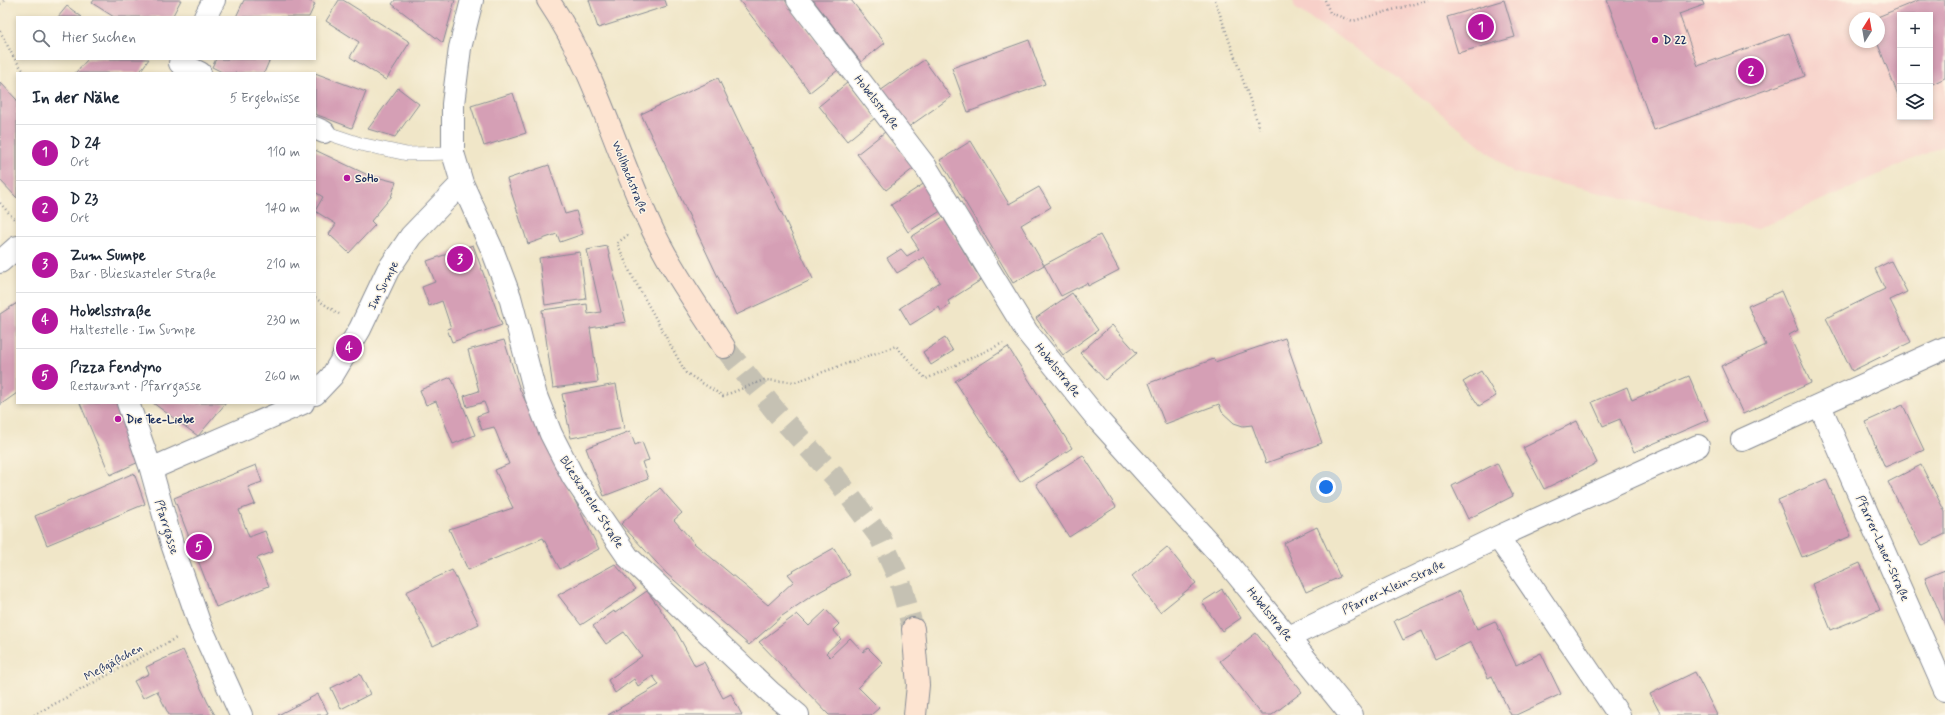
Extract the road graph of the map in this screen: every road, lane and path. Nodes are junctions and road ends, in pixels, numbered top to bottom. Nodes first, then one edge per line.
1 (5, 0) edge
2 (214, 0) edge
3 (472, 0) edge
4 (548, 0) edge
5 (798, 0) edge
6 (1215, 0) edge
7 (1325, 0) edge
8 (1428, 0) edge
9 (0, 4) edge
10 (206, 16) edge
11 (0, 31) edge
12 (178, 65) edge
13 (24, 72) edge
14 (197, 72) edge
15 (1260, 129) dead end
16 (319, 130) edge
17 (453, 153) junction
18 (462, 183) junction
19 (0, 203) edge
20 (16, 221) edge
21 (16, 247) edge
22 (0, 262) edge
23 (1027, 332) junction
24 (896, 346) dead end
25 (724, 347) tunnel mouth
26 (1945, 348) edge
27 (316, 393) edge
28 (128, 404) edge
29 (301, 404) edge
30 (1820, 406) junction
31 (1742, 440) dead end
32 (1698, 446) dead end
33 (151, 469) junction
34 (1498, 537) junction
35 (200, 625) junction
36 (913, 629) tunnel mouth
37 (1289, 637) junction
38 (1945, 690) edge
39 (34, 715) edge
40 (241, 715) edge
41 (798, 715) edge
42 (915, 715) edge
43 (1351, 715) edge
44 (1619, 715) edge

1 - 9 path
2 - 10 street
3 - 17 street, Blieskasteler Straße
4 - 25 main road, Wollbachstraße
5 - 23 street, Hobelsstraße
6 - 15 path
7 - 8 path
11 - 13 path
12 - 14 street
16 - 17 lane
17 - 18 street, Blieskasteler Straße
18 - 27 street, Im Sumpe
18 - 41 street, Blieskasteler Straße
19 - 20 path
21 - 22 street
23 - 24 path
23 - 37 street, Hobelsstraße
26 - 30 street
28 - 33 street, Pfarrgasse
29 - 33 street
30 - 31 street
30 - 38 street, Pfarrer-Lauer-Straße
32 - 34 street, Pfarrer-Klein-Straße
33 - 35 street, Pfarrgasse
34 - 37 street, Pfarrer-Klein-Straße
34 - 44 street
35 - 39 path, Meßgäßchen
35 - 40 street, Pfarrgasse
36 - 42 main road
37 - 43 street, Hobelsstraße

